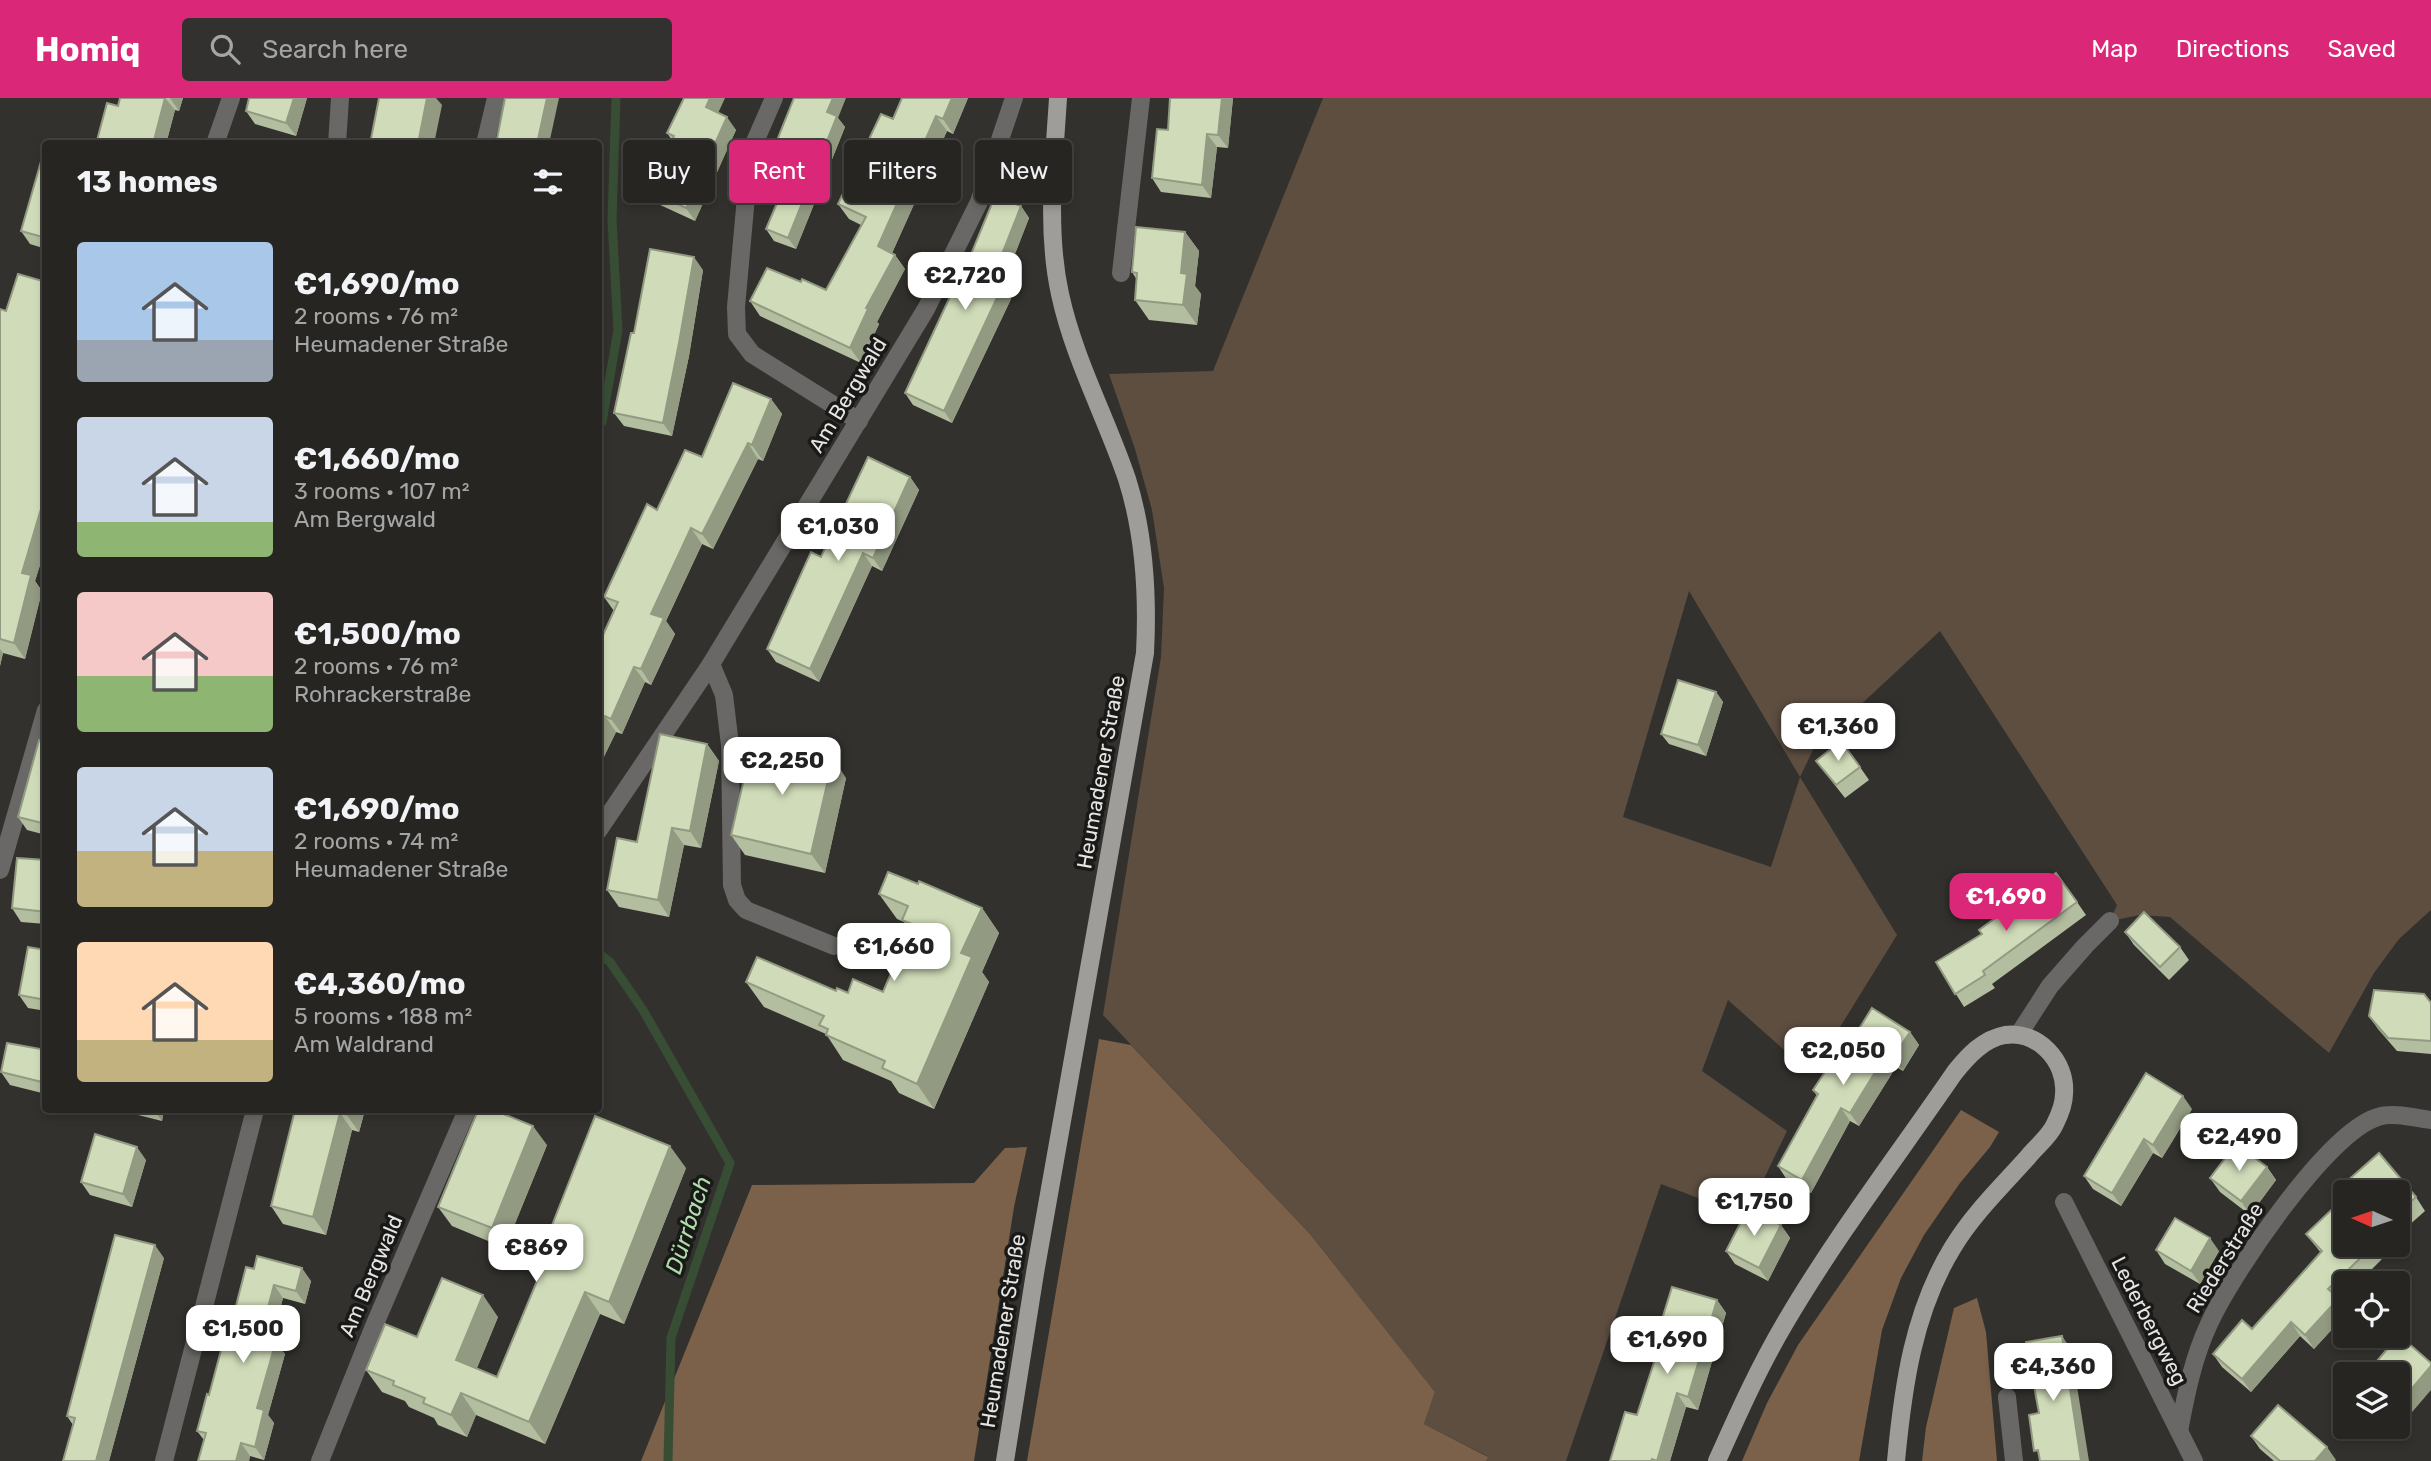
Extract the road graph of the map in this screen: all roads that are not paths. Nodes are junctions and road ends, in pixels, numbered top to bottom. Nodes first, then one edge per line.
1 (231, 98) edge
2 (340, 98) edge
3 (496, 98) edge
4 (774, 98) edge
5 (1014, 98) edge
6 (1058, 98) edge
7 (1141, 98) edge
8 (216, 140) edge
9 (337, 140) edge
10 (486, 140) edge
11 (1121, 273) dead end
12 (859, 421) junction
13 (711, 664) junction
14 (42, 724) edge
15 (602, 825) edge
16 (0, 870) edge
17 (2110, 921) dead end
18 (834, 946) dead end
19 (2019, 1034) junction
20 (254, 1113) edge
21 (466, 1113) edge
22 (2431, 1121) edge
23 (2064, 1202) dead end
24 (2007, 1397) dead end
25 (2179, 1431) junction
26 (164, 1461) edge
27 (320, 1461) edge
28 (1005, 1461) edge
29 (1717, 1461) edge
30 (1896, 1461) edge
31 (2014, 1461) edge
32 (2194, 1461) edge

1 - 8 street
2 - 9 street
3 - 10 street
4 - 12 street
5 - 12 street, Am Bergwald
6 - 28 main road, Heumadener Straße
7 - 11 street
12 - 13 street, Am Bergwald
13 - 15 street, Am Bergwald
13 - 18 street
14 - 16 street
17 - 19 street
19 - 29 main road
19 - 30 main road
20 - 26 street
21 - 27 street, Am Bergwald
22 - 25 street, Riederstraße
23 - 25 street, Lederbergweg
24 - 31 street
25 - 32 street, Lederbergweg

